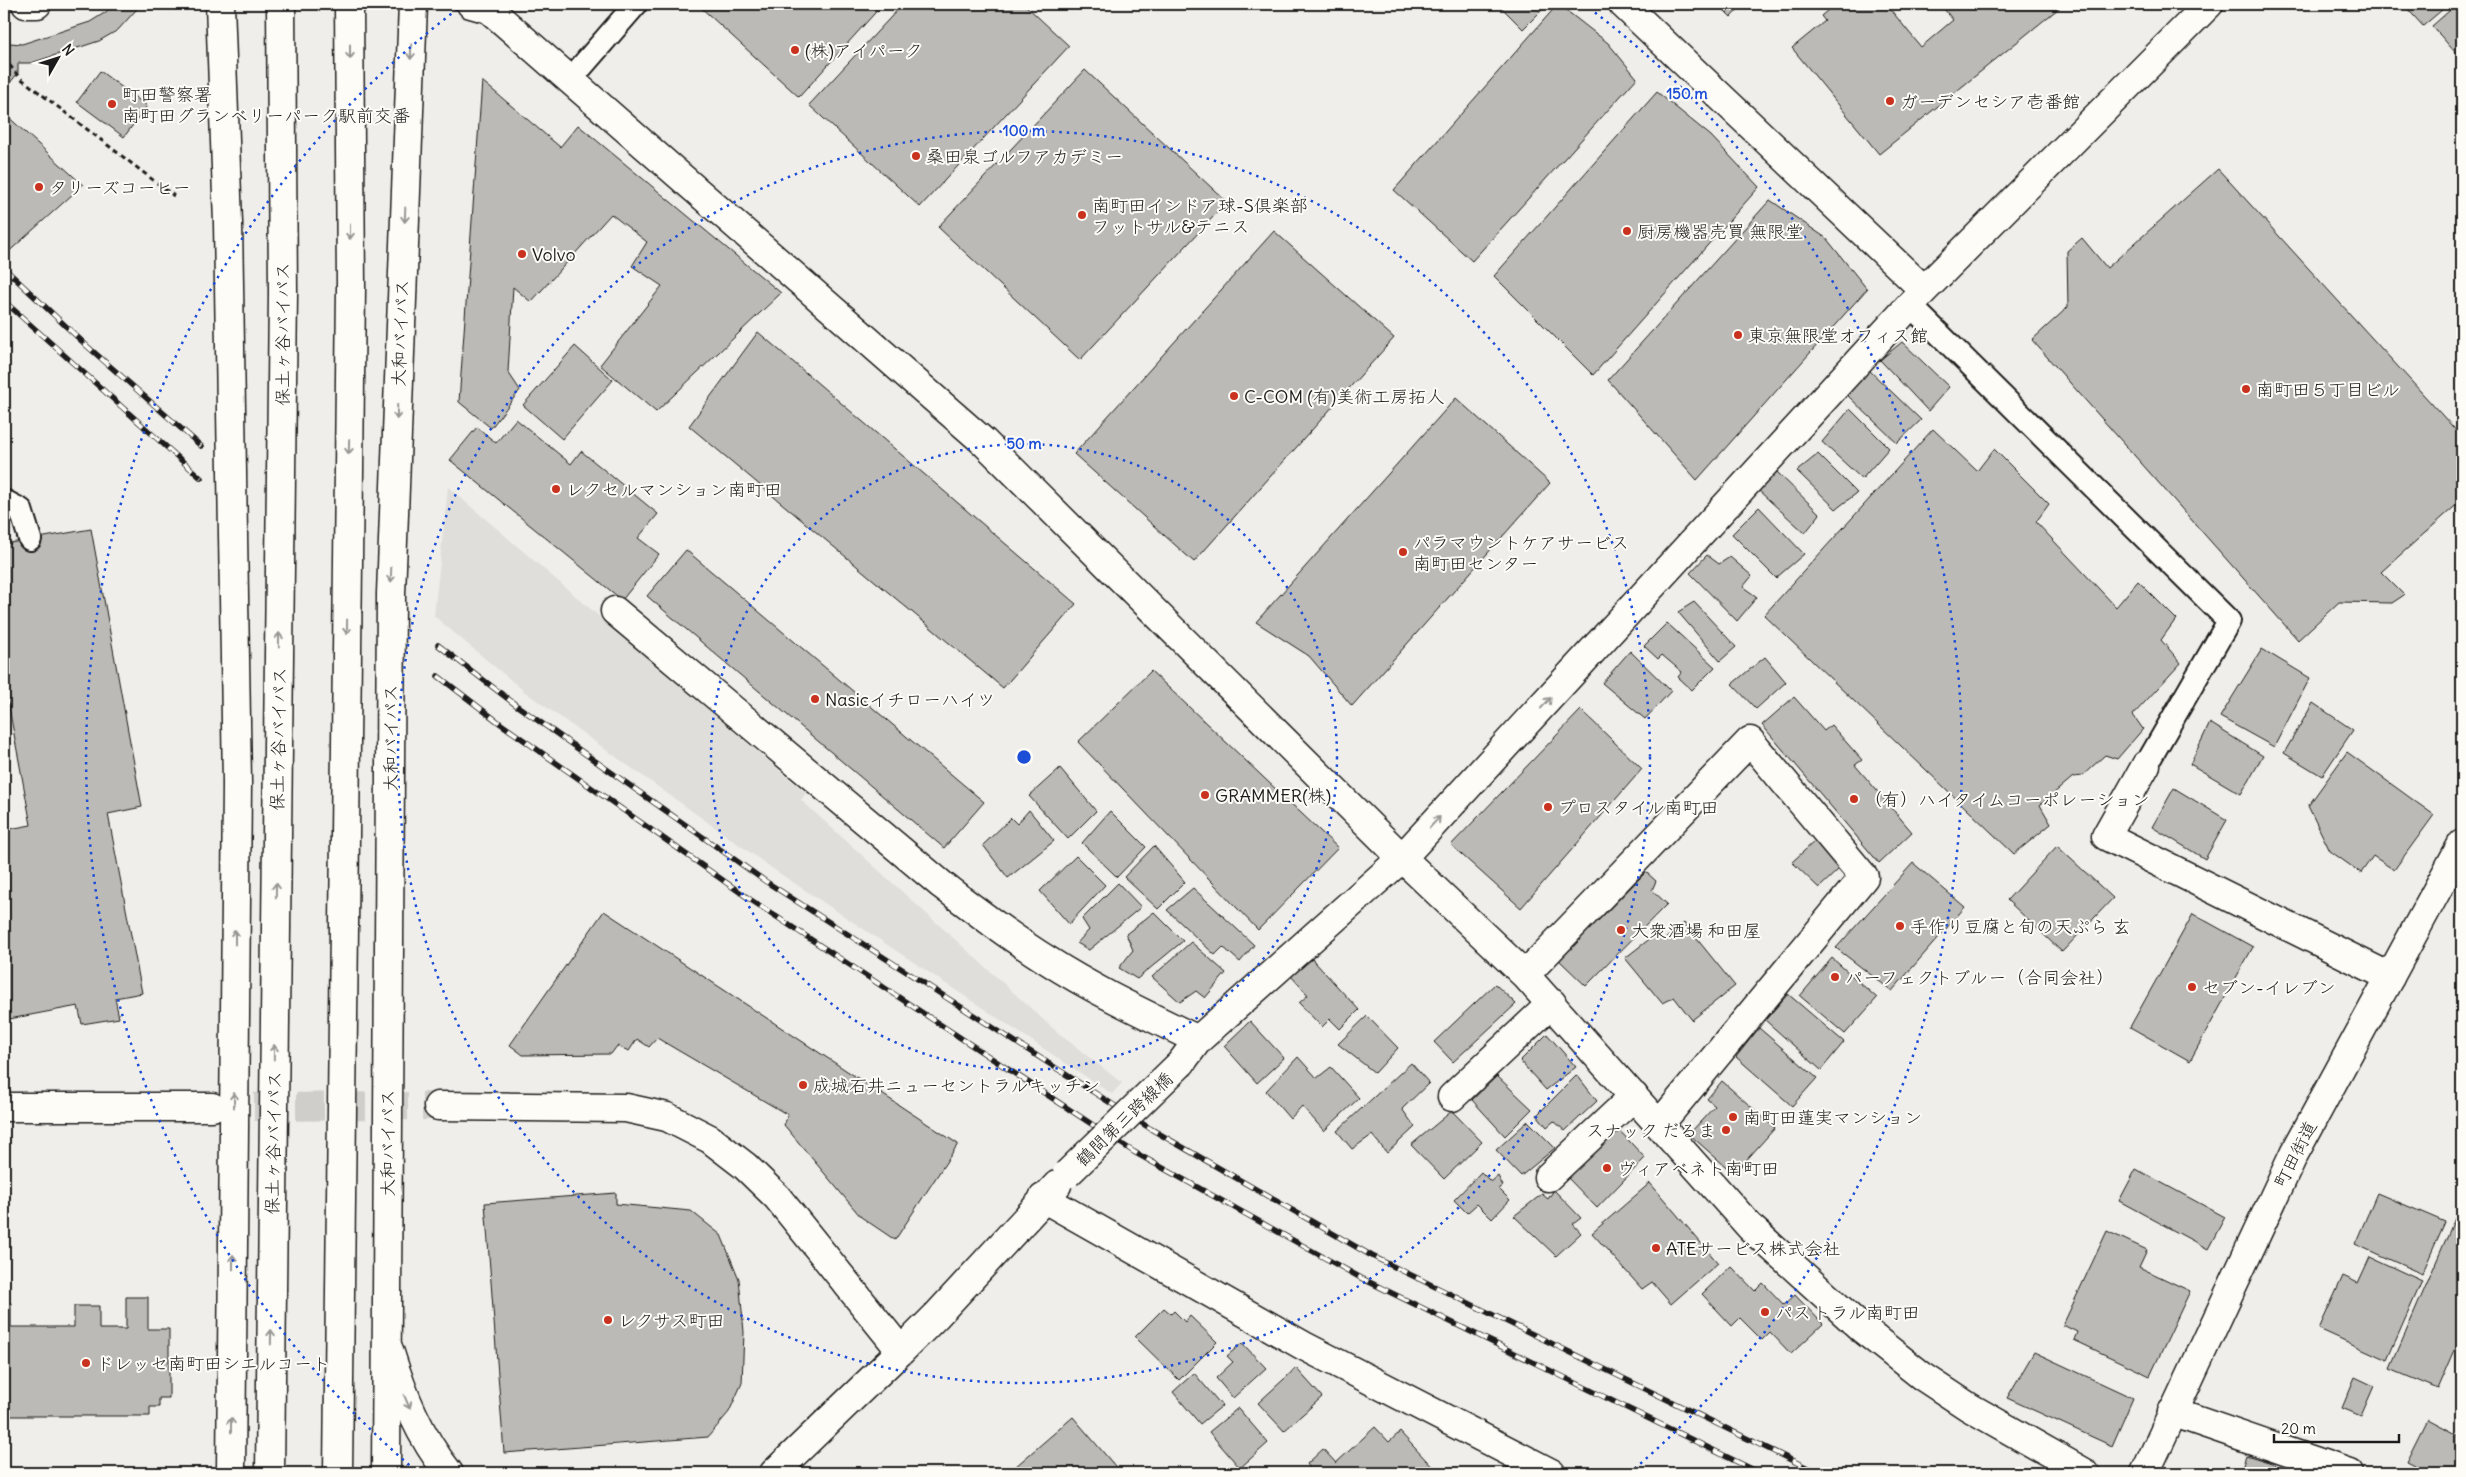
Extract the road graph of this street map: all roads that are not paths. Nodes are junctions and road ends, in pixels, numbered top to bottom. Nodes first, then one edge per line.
1 (26, 4) edge
2 (37, 4) edge
3 (220, 4) edge
4 (281, 4) edge
5 (349, 4) edge
6 (413, 4) edge
7 (470, 4) edge
8 (636, 4) edge
9 (1623, 4) edge
10 (2209, 4) edge
11 (570, 80) junction
12 (1917, 298) junction
13 (4, 501) edge
14 (30, 539) dead end
15 (615, 611) dead end
16 (2146, 766) joint
17 (2462, 844) edge
18 (1402, 858) junction
19 (1525, 975) junction
20 (2390, 977) junction
21 (1552, 1003) junction
22 (1198, 1040) junction
23 (1634, 1096) junction
24 (1452, 1097) dead end
25 (438, 1106) tunnel mouth
26 (4, 1107) edge
27 (212, 1107) tunnel mouth
28 (1659, 1125) junction
29 (1548, 1177) dead end
30 (1044, 1198) junction
31 (386, 1339) junction
32 (901, 1351) junction
33 (2172, 1412) junction
34 (231, 1473) edge
35 (270, 1473) edge
36 (338, 1473) edge
37 (386, 1473) edge
38 (449, 1473) edge
39 (774, 1473) edge
40 (1551, 1473) edge
41 (2085, 1473) edge
42 (2145, 1473) edge
43 (2349, 1473) edge

1 - 2 main road
34 -> 3 main road
35 -> 4 main road, 保土ヶ谷バイパス, bridge
5 -> 36 main road, bridge
6 -> 31 main road, 大和バイパス
7 - 11 main road
8 - 11 lane
9 - 12 main road
10 - 12 main road, 鶴間第三跨線橋
11 - 18 main road
12 - 16 lane
18 -> 12 main road, 鶴間第三跨線橋
13 - 14 lane
15 - 22 main road
16 - 20 main road
17 - 20 main road, 町田街道
18 - 19 main road
18 - 22 main road, 鶴間第三跨線橋
19 - 21 main road
19 - 28 main road
20 - 33 main road, 町田街道
21 - 23 main road
21 - 24 main road
22 - 30 main road, 鶴間第三跨線橋, bridge
23 - 28 main road
23 - 29 main road
25 - 32 main road
26 - 27 main road
28 - 41 main road
30 - 32 main road, 鶴間第三跨線橋
30 - 40 main road
31 - 37 main road, 大和バイパス
31 -> 38 main road
32 - 39 main road, 鶴間第三跨線橋
33 - 42 main road, 町田街道
33 - 43 main road

